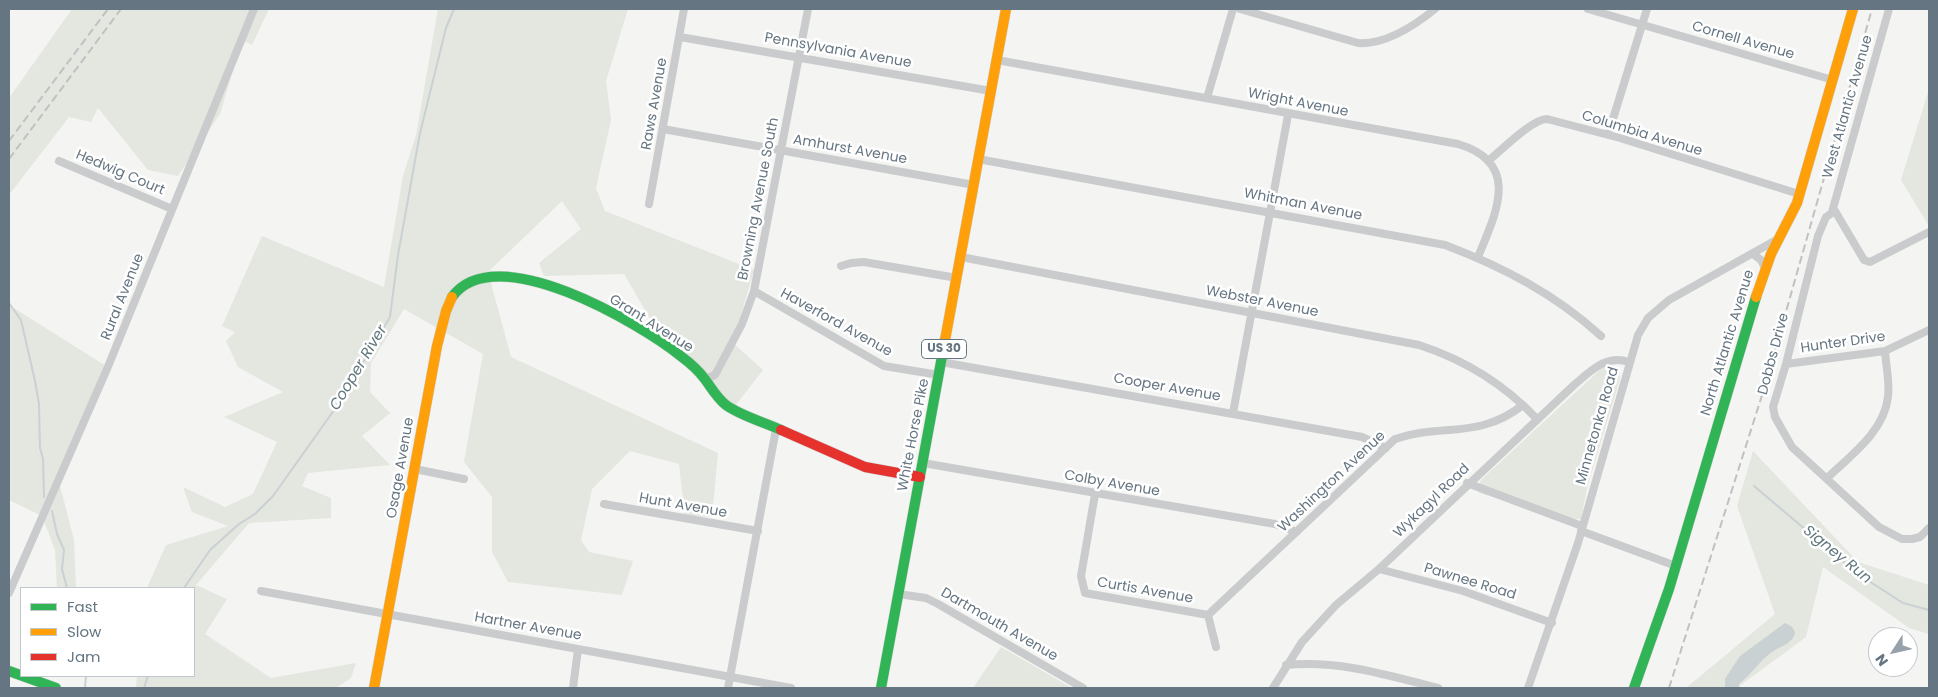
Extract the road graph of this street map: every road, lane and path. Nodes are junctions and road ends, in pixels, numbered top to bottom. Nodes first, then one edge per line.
1 (254, 9) edge
2 (684, 9) edge
3 (808, 9) edge
4 (1006, 9) edge
5 (1233, 9) edge
6 (1240, 9) edge
7 (1435, 9) edge
8 (1588, 9) edge
9 (1647, 9) edge
10 (1853, 9) edge
11 (1889, 9) edge
12 (1642, 24) junction
13 (680, 36) junction
14 (799, 56) junction
15 (997, 60) junction
16 (1833, 80) junction
17 (991, 92) junction
18 (1207, 98) junction
19 (1288, 115) junction
20 (663, 129) junction
21 (1608, 135) junction
22 (781, 151) junction
23 (978, 159) junction
24 (59, 161) dead end
25 (1488, 161) junction
26 (974, 185) junction
27 (1799, 194) junction
28 (649, 204) dead end
29 (172, 209) junction
30 (1271, 211) junction
31 (1831, 213) junction
32 (1928, 232) edge
33 (1778, 239) junction
34 (1753, 254) junction
35 (961, 257) junction
36 (1478, 258) junction
37 (841, 266) dead end
38 (1765, 268) junction
39 (489, 275) joint
40 (957, 278) junction
41 (754, 291) junction
42 (1251, 313) junction
43 (1929, 330) edge
44 (1601, 336) dead end
45 (1885, 351) junction
46 (941, 362) junction
47 (1629, 362) junction
48 (1786, 364) junction
49 (939, 375) junction
50 (705, 380) junction
51 (1523, 405) junction
52 (1233, 413) junction
53 (1537, 419) junction
54 (776, 429) junction
55 (1386, 448) junction
56 (923, 463) junction
57 (415, 469) junction
58 (920, 477) junction
59 (1827, 478) junction
60 (464, 479) dead end
61 (1467, 483) junction
62 (1095, 494) junction
63 (604, 504) dead end
64 (1929, 528) edge
65 (1582, 529) junction
66 (758, 531) junction
67 (1297, 532) junction
68 (1676, 566) junction
69 (1379, 569) junction
70 (261, 591) dead end
71 (9, 593) edge
72 (898, 594) junction
73 (388, 614) junction
74 (1208, 615) junction
75 (1552, 623) junction
76 (1216, 647) dead end
77 (578, 649) junction
78 (1286, 665) junction
79 (24, 677) edge
80 (730, 678) junction
81 (56, 688) edge
82 (374, 688) edge
83 (572, 688) edge
84 (728, 688) edge
85 (791, 688) edge
86 (880, 688) edge
87 (1083, 688) edge
88 (1273, 688) edge
89 (1438, 688) edge
90 (1528, 688) edge
91 (1634, 688) edge

1 - 29 street, Rural Avenue
2 - 13 street, Raws Avenue
3 - 14 street, Browning Avenue South
4 - 15 main road, White Horse Pike / US 30
5 - 18 street
6 - 7 street
8 - 12 street, Cornell Avenue
9 - 12 street
10 - 16 main road, North Atlantic Avenue
11 - 31 street, West Atlantic Avenue
12 - 16 street, Cornell Avenue
12 - 21 street
13 - 14 street, Pennsylvania Avenue
13 - 20 street, Raws Avenue
14 - 17 street, Pennsylvania Avenue
14 - 22 street, Browning Avenue South
15 - 17 main road, White Horse Pike / US 30
15 - 18 street, Wright Avenue
16 - 27 main road, North Atlantic Avenue
17 - 23 main road, White Horse Pike / US 30
18 - 19 street, Wright Avenue
19 - 25 street, Wright Avenue
19 - 30 street
20 - 22 street, Amhurst Avenue
20 - 28 street, Raws Avenue
21 - 25 street, Columbia Avenue
21 - 27 street, Columbia Avenue
22 - 26 street, Amhurst Avenue
22 - 41 street, Browning Avenue South
23 - 26 main road, White Horse Pike / US 30
23 - 30 street, Whitman Avenue
24 - 29 street, Hedwig Court
25 - 36 street, Wright Avenue
26 - 35 main road, White Horse Pike / US 30
27 - 33 main road, North Atlantic Avenue
29 - 71 street, Rural Avenue
30 - 36 street, Whitman Avenue
30 - 42 street
31 - 32 street
31 - 48 street, Dobbs Drive
33 - 34 street, Minnetonka Road
33 - 38 main road, North Atlantic Avenue
34 - 38 street
34 - 47 street, Minnetonka Road
35 - 40 main road, White Horse Pike / US 30
35 - 42 street, Webster Avenue
36 - 44 street, Whitman Avenue
37 - 40 street
38 - 68 main road, North Atlantic Avenue
39 - 50 main road, Grant Avenue
39 - 57 main road, Osage Avenue
40 - 46 main road, White Horse Pike / US 30
41 - 49 street, Haverford Avenue
41 - 50 street, Browning Avenue South
42 - 51 street, Webster Avenue
42 - 52 street
43 - 45 street, Hunter Drive
45 - 48 street, Hunter Drive
45 - 59 street
46 - 49 main road, White Horse Pike / US 30
46 - 52 street, Cooper Avenue
47 - 53 street, Wykagyl Road
47 - 65 street, Minnetonka Road
48 - 59 street, Dobbs Drive
49 - 56 main road, White Horse Pike / US 30
50 - 54 main road, Grant Avenue
51 - 53 street, Webster Avenue
51 - 55 street, Washington Avenue
52 - 55 street, Cooper Avenue
53 - 61 street, Wykagyl Road
54 - 58 main road, Grant Avenue
54 - 66 street
55 - 67 street, Washington Avenue
56 - 58 main road, White Horse Pike / US 30
56 - 62 street, Colby Avenue
57 - 60 street
57 - 73 main road, Osage Avenue
58 - 72 main road, White Horse Pike / US 30
59 - 64 street, Dobbs Drive
61 - 65 street
61 - 69 street, Wykagyl Road
62 - 67 street, Colby Avenue
62 - 74 street, Curtis Avenue
63 - 66 street, Hunt Avenue
65 - 68 street
65 - 75 street, Minnetonka Road
66 - 80 street
67 - 74 street, Washington Avenue
68 - 91 main road, North Atlantic Avenue
69 - 75 street, Pawnee Road
69 - 78 street, Wykagyl Road
70 - 73 street, Hartner Avenue
72 - 86 main road, White Horse Pike / US 30
72 - 87 street, Dartmouth Avenue
73 - 77 street, Hartner Avenue
73 - 82 main road, Osage Avenue
74 - 76 street
75 - 90 street, Minnetonka Road
77 - 80 street, Hartner Avenue
77 - 83 street
78 - 88 street, Wykagyl Road
78 - 89 street
79 - 81 main road
80 - 84 street
80 - 85 street, Hartner Avenue

